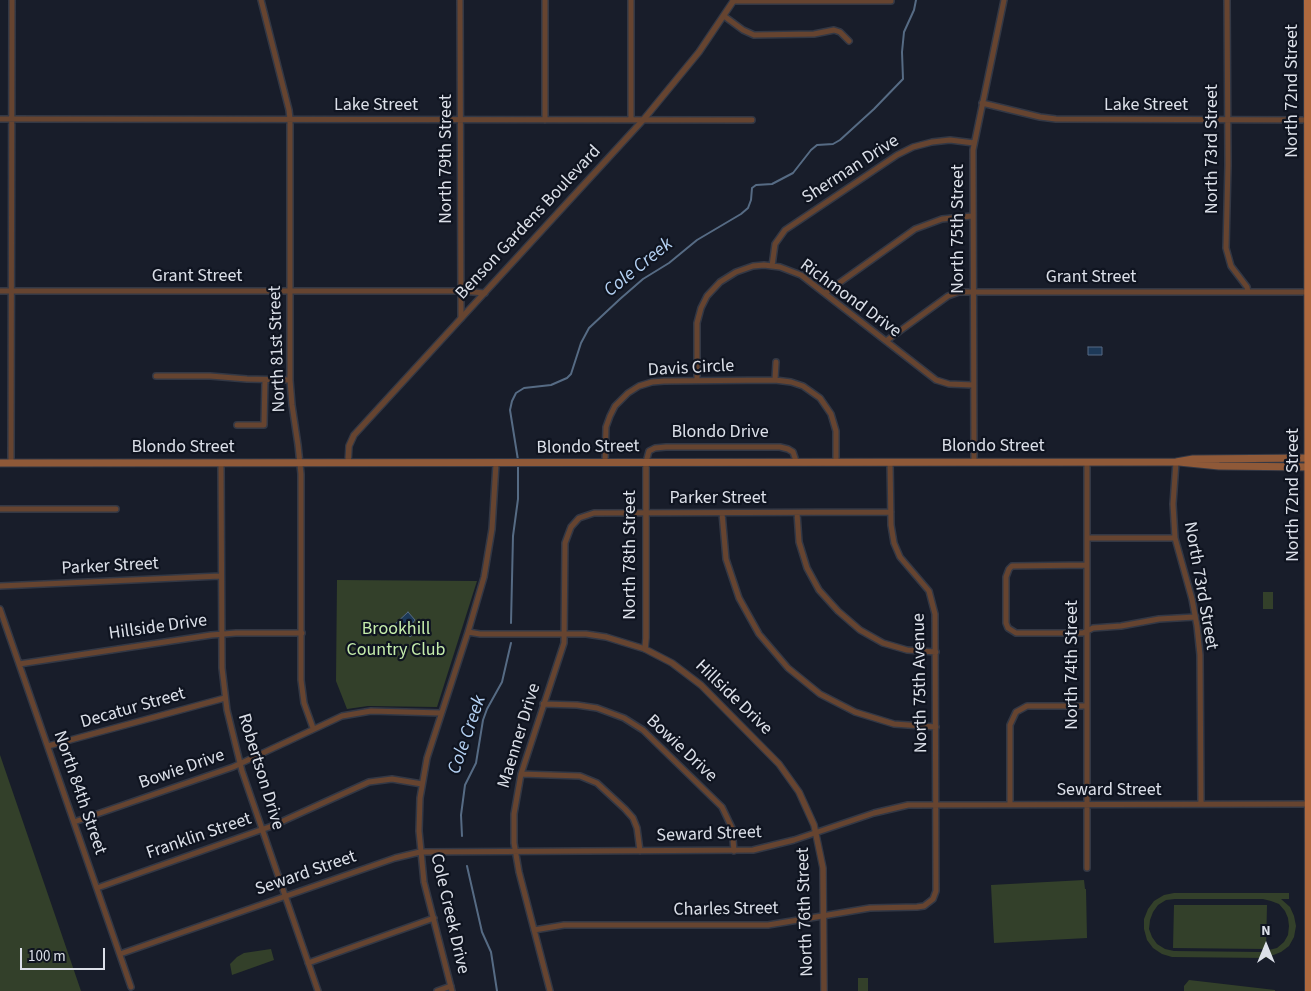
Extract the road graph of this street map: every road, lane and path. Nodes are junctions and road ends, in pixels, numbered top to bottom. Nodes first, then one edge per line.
1 (12, 0) edge
2 (261, 0) edge
3 (460, 0) edge
4 (545, 0) edge
5 (631, 0) edge
6 (733, 0) edge
7 (1004, 0) edge
8 (1227, 0) edge
9 (1308, 0) edge
10 (891, 1) edge
11 (724, 16) junction
12 (849, 41) dead end
13 (982, 103) junction
14 (0, 119) edge
15 (12, 119) junction
16 (290, 119) junction
17 (631, 119) junction
18 (644, 119) junction
19 (461, 120) junction
20 (545, 120) junction
21 (752, 120) dead end
22 (1227, 120) junction
23 (1310, 120) edge
24 (974, 143) junction
25 (972, 216) junction
26 (772, 266) junction
27 (0, 291) edge
28 (12, 291) junction
29 (290, 291) junction
30 (461, 291) junction
31 (973, 291) junction
32 (1248, 292) junction
33 (1310, 292) edge
34 (485, 293) junction
35 (824, 293) junction
36 (461, 318) junction
37 (886, 341) junction
38 (776, 362) dead end
39 (156, 376) dead end
40 (265, 380) junction
41 (290, 380) junction
42 (696, 380) junction
43 (775, 380) junction
44 (973, 385) junction
45 (238, 425) dead end
46 (1310, 458) edge
47 (646, 462) junction
48 (796, 462) junction
49 (836, 462) junction
50 (890, 462) junction
51 (974, 462) junction
52 (1087, 462) junction
53 (1176, 462) junction
54 (0, 463) edge
55 (11, 463) junction
56 (221, 463) junction
57 (300, 463) junction
58 (348, 463) junction
59 (605, 463) junction
60 (496, 464) junction
61 (1310, 467) edge
62 (0, 509) edge
63 (116, 509) dead end
64 (891, 512) junction
65 (646, 513) junction
66 (722, 513) junction
67 (797, 513) junction
68 (1087, 538) junction
69 (1175, 538) junction
70 (565, 546) joint
71 (1087, 565) junction
72 (220, 576) junction
73 (0, 586) edge
74 (0, 609) edge
75 (1195, 617) junction
76 (1087, 631) junction
77 (468, 632) junction
78 (302, 633) junction
79 (565, 633) junction
80 (221, 634) junction
81 (644, 649) junction
82 (936, 652) junction
83 (19, 664) junction
84 (1310, 666) edge
85 (225, 698) junction
86 (544, 704) junction
87 (1087, 706) junction
88 (441, 714) junction
89 (936, 727) junction
90 (314, 728) junction
91 (48, 746) junction
92 (240, 764) junction
93 (521, 774) junction
94 (422, 784) junction
95 (936, 804) junction
96 (1010, 804) junction
97 (1086, 804) junction
98 (1200, 804) junction
99 (1310, 804) edge
100 (74, 822) junction
101 (263, 830) junction
102 (816, 832) junction
103 (734, 850) junction
104 (515, 851) junction
105 (640, 851) junction
106 (420, 852) junction
107 (1087, 868) dead end
108 (97, 888) junction
109 (286, 896) junction
110 (917, 907) joint
111 (824, 916) junction
112 (434, 918) junction
113 (534, 930) junction
114 (120, 954) junction
115 (308, 962) junction
116 (1310, 975) edge
117 (131, 987) dead end
118 (452, 989) edge
119 (318, 991) edge
120 (437, 991) edge
121 (550, 991) edge
122 (819, 991) edge
123 (824, 991) edge
124 (1309, 991) edge

1 - 15 street
2 - 16 street, North 81st Street
3 - 19 street, North 79th Street
4 - 20 street
5 - 17 street
6 - 10 street
6 - 11 street, Benson Gardens Boulevard
7 - 13 street, North 75th Street
8 - 22 street, North 73rd Street
9 - 23 main road, North 72nd Street
11 - 12 street
11 - 18 street, Benson Gardens Boulevard
13 - 22 street, Lake Street
13 - 24 street, North 75th Street
14 - 15 street, Lake Street
15 - 16 street, Lake Street
15 - 28 street
16 - 19 street, Lake Street
16 - 29 street, North 81st Street
17 - 18 street, Lake Street
17 - 20 street, Lake Street
18 - 21 street, Lake Street
18 - 34 street, Benson Gardens Boulevard
19 - 20 street, Lake Street
19 - 30 street, North 79th Street
22 - 23 street, Lake Street
22 - 32 street, North 73rd Street
23 - 33 main road, North 72nd Street
24 - 25 street, North 75th Street
24 - 26 street, Sherman Drive
25 - 31 street, North 75th Street
25 - 35 street
26 - 35 street, Richmond Drive
26 - 42 street, Richmond Drive
27 - 28 street, Grant Street
28 - 29 street, Grant Street
28 - 55 street
29 - 30 street, Grant Street
29 - 41 street, North 81st Street
30 - 34 street, Grant Street
30 - 36 street, North 79th Street
31 - 32 street, Grant Street
31 - 37 street, Grant Street
31 - 44 street, North 75th Street
32 - 33 street, Grant Street
33 - 46 main road, North 72nd Street
34 - 36 street, Benson Gardens Boulevard
35 - 37 street, Richmond Drive
36 - 58 street, Benson Gardens Boulevard
37 - 44 street, Richmond Drive
38 - 43 street
39 - 40 street
40 - 41 street
40 - 45 street
41 - 57 street, North 81st Street
42 - 43 street, Davis Circle
42 - 59 street, Davis Circle
43 - 49 street, Davis Circle
44 - 51 street, North 75th Street
46 - 53 main road, Blondo Street
46 - 61 main road, North 72nd Street
47 - 48 main road, Blondo Street
47 - 48 street, Blondo Drive
47 - 59 main road, Blondo Street
47 - 65 street, North 78th Street
48 - 49 main road, Blondo Street
49 - 50 main road, Blondo Street
50 - 51 main road, Blondo Street
50 - 64 street, North 75th Avenue
51 - 52 main road, Blondo Street
52 - 53 main road, Blondo Street
52 - 68 street, North 74th Street
53 - 61 main road, Blondo Street
53 - 69 street, North 73rd Street
54 - 55 main road, Blondo Street
55 - 56 main road, Blondo Street
56 - 57 main road, Blondo Street
56 - 72 street, Robertson Drive
57 - 58 main road, Blondo Street
57 - 78 street, North 81st Street
58 - 60 main road, Blondo Street
59 - 60 main road, Blondo Street
60 - 77 street, Cole Creek Drive
61 - 84 main road, North 72nd Street
62 - 63 street
64 - 67 street, Parker Street
64 - 82 street, North 75th Avenue
65 - 66 street, Parker Street
65 - 70 street, Parker Street
65 - 81 street, North 78th Street
66 - 67 street, Parker Street
66 - 89 street
67 - 82 street
68 - 69 street
68 - 71 street, North 74th Street
69 - 75 street, North 73rd Street
70 - 79 street, Maenner Drive
71 - 76 street, North 74th Street
71 - 76 street
72 - 73 street, Parker Street
72 - 80 street, Robertson Drive
74 - 83 street, North 84th Street
75 - 76 street
75 - 98 street, North 73rd Street
76 - 87 street, North 74th Street
77 - 79 street, Hillside Drive
77 - 88 street, Cole Creek Drive
78 - 80 street, Hillside Drive
78 - 90 street, North 81st Street
79 - 81 street, Hillside Drive
79 - 86 street, Maenner Drive
80 - 83 street, Hillside Drive
80 - 85 street, Robertson Drive
81 - 102 street, Hillside Drive
82 - 89 street, North 75th Avenue
83 - 91 street, North 84th Street
84 - 99 main road, North 72nd Street
85 - 91 street, Decatur Street
85 - 92 street, Robertson Drive
86 - 93 street, Maenner Drive
86 - 103 street, Bowie Drive
87 - 96 street
87 - 97 street, North 74th Street
88 - 90 street, Bowie Drive
88 - 94 street, Cole Creek Drive
89 - 95 street, North 75th Avenue
90 - 92 street, Bowie Drive
91 - 100 street, North 84th Street
92 - 100 street, Bowie Drive
92 - 101 street, Robertson Drive
93 - 104 street, Maenner Drive
93 - 105 street
94 - 101 street, Franklin Street
94 - 106 street, Cole Creek Drive
95 - 96 street, Seward Street
95 - 102 street, Seward Street
95 - 110 street, North 75th Avenue
96 - 97 street, Seward Street
97 - 98 street, Seward Street
97 - 107 street, North 74th Street
98 - 99 street, Seward Street
99 - 116 main road, North 72nd Street
100 - 108 street, North 84th Street
101 - 108 street, Franklin Street
101 - 109 street, Robertson Drive
102 - 103 street, Seward Street
102 - 111 street, North 76th Street
103 - 105 street, Seward Street
104 - 105 street, Seward Street
104 - 106 street, Seward Street
104 - 113 street, Maenner Drive
106 - 109 street, Seward Street
106 - 112 street, Cole Creek Drive
108 - 114 street, North 84th Street
109 - 114 street, Seward Street
109 - 115 street, Robertson Drive
110 - 111 street, Charles Street
111 - 113 street, Charles Street
111 - 123 street, North 76th Street
112 - 115 street
112 - 118 street, Cole Creek Drive
113 - 121 street, Maenner Drive
114 - 117 street, North 84th Street
115 - 119 street, Robertson Drive
116 - 124 main road, North 72nd Street
118 - 120 street
122 - 123 street

